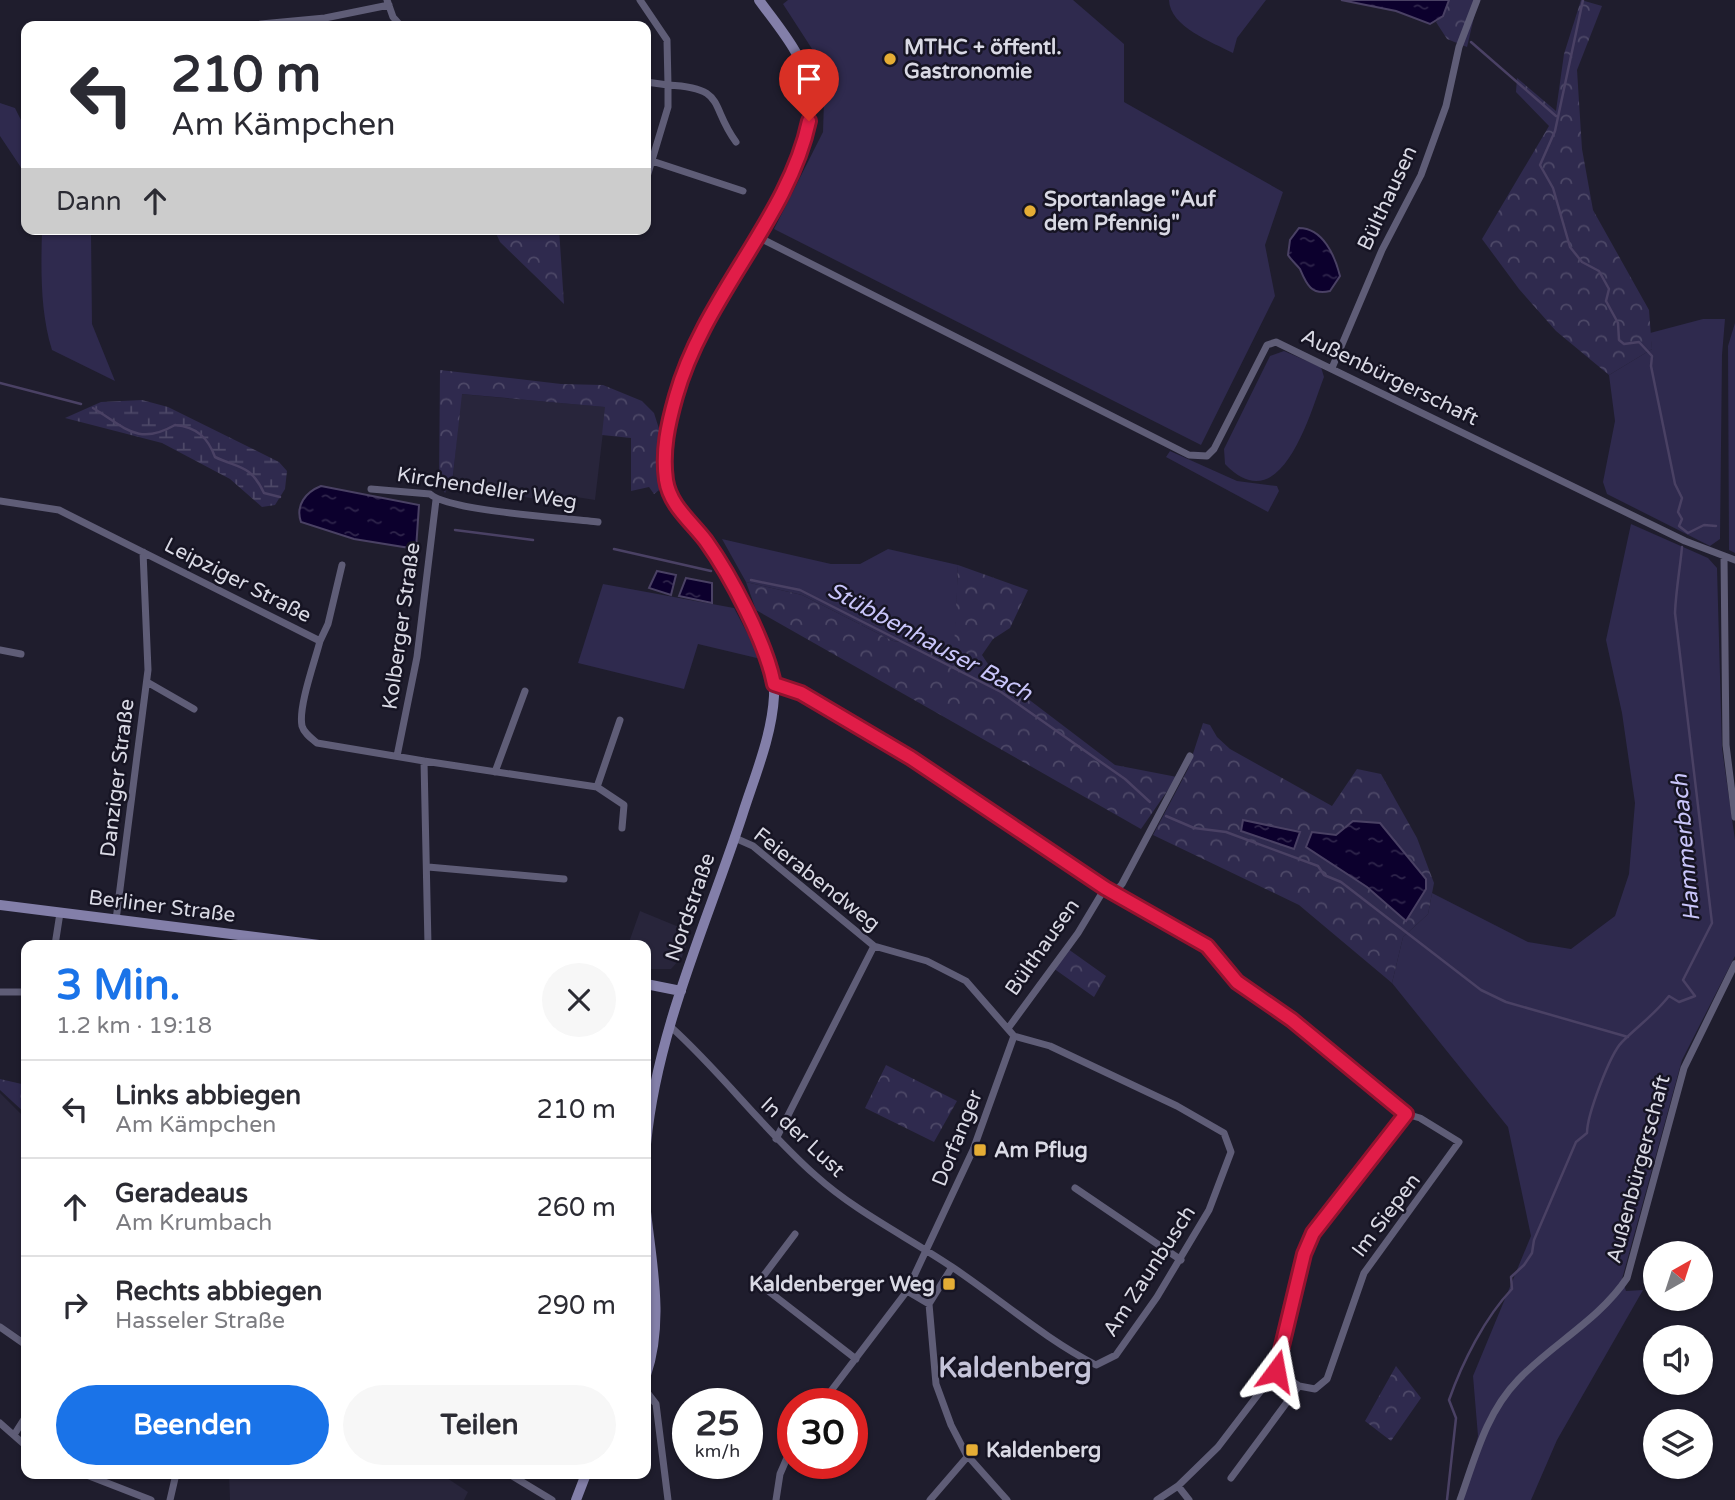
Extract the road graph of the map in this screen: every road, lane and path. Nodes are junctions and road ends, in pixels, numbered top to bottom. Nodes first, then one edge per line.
1 (640, 0) edge
2 (759, 0) edge
3 (1477, 0) edge
4 (388, 3) edge
5 (293, 21) edge
6 (398, 21) edge
7 (651, 83) edge
8 (668, 85) junction
9 (736, 142) dead end
10 (652, 161) junction
11 (651, 164) edge
12 (743, 191) dead end
13 (756, 236) junction
14 (1332, 368) junction
15 (371, 489) dead end
16 (436, 500) junction
17 (0, 501) edge
18 (598, 522) dead end
19 (143, 552) junction
20 (1724, 556) junction
21 (1735, 560) edge
22 (342, 565) dead end
23 (320, 641) junction
24 (0, 650) edge
25 (21, 654) dead end
26 (147, 682) junction
27 (774, 684) junction
28 (525, 691) dead end
29 (194, 709) dead end
30 (620, 720) dead end
31 (397, 756) junction
32 (1189, 756) dead end
33 (424, 761) junction
34 (495, 772) junction
35 (597, 787) junction
36 (1735, 817) edge
37 (622, 828) dead end
38 (735, 838) junction
39 (428, 867) junction
40 (564, 879) dead end
41 (1105, 888) junction
42 (1114, 893) junction
43 (0, 905) edge
44 (60, 913) junction
45 (116, 919) junction
46 (56, 940) edge
47 (253, 940) edge
48 (428, 940) edge
49 (874, 946) junction
50 (1735, 964) edge
51 (651, 985) edge
52 (681, 990) junction
53 (0, 992) edge
54 (21, 992) edge
55 (671, 1027) junction
56 (1009, 1027) junction
57 (1014, 1036) junction
58 (651, 1105) edge
59 (1406, 1114) junction
60 (776, 1139) junction
61 (1075, 1188) dead end
62 (794, 1234) dead end
63 (928, 1252) junction
64 (1181, 1260) junction
65 (651, 1264) edge
66 (952, 1267) junction
67 (907, 1291) junction
68 (929, 1304) junction
69 (0, 1327) edge
70 (21, 1342) edge
71 (651, 1355) edge
72 (856, 1359) junction
73 (1276, 1371) junction
74 (1299, 1386) junction
75 (833, 1388) edge
76 (651, 1398) edge
77 (0, 1423) edge
78 (21, 1424) edge
79 (14, 1435) junction
80 (21, 1441) edge
81 (968, 1456) junction
82 (1230, 1478) dead end
83 (97, 1479) edge
84 (175, 1479) edge
85 (517, 1479) edge
86 (584, 1479) edge
87 (779, 1479) edge
88 (1178, 1486) junction
89 (151, 1500) edge
90 (170, 1500) edge
91 (552, 1500) edge
92 (576, 1500) edge
93 (668, 1500) edge
94 (776, 1500) edge
95 (930, 1500) edge
96 (1007, 1500) edge
97 (1157, 1500) edge
98 (1189, 1500) edge
99 (1460, 1500) edge

1 - 8 street
2 - 13 main road
3 - 14 street, Bülthausen
4 - 5 street
4 - 6 street
7 - 8 street
8 - 9 street
8 - 10 street
10 - 11 street
10 - 12 street
13 - 14 street, Außenbürgerschaft
13 - 27 main road
14 - 20 street, Außenbürgerschaft
15 - 16 street, Kirchendeller Weg
16 - 18 street, Kirchendeller Weg
16 - 31 street, Kolberger Straße
17 - 19 street, Leipziger Straße
19 - 23 street, Leipziger Straße
19 - 26 street, Danziger Straße
20 - 21 street, Außenbürgerschaft
20 - 36 street
22 - 23 street
23 - 31 street, Leipziger Straße
24 - 25 street
26 - 29 street, Danziger Straße
26 - 45 street, Danziger Straße
27 - 38 main road, Nordstraße
27 - 41 street, Im Siepen
28 - 34 street
30 - 35 street
31 - 33 street, Leipziger Straße
32 - 42 street
33 - 34 street, Leipziger Straße
33 - 39 street
34 - 35 street, Leipziger Straße
35 - 37 street
38 - 49 street, Feierabendweg
38 - 52 main road, Nordstraße
39 - 40 street
39 - 48 street
41 - 42 street, Im Siepen
41 - 56 street, Bülthausen
42 - 59 street, Im Siepen
43 - 44 main road, Berliner Straße
44 - 45 main road, Berliner Straße
44 - 46 street
45 - 47 main road, Berliner Straße
49 - 56 street, Feierabendweg
49 - 60 street
50 - 99 street, Außenbürgerschaft
51 - 52 main road
52 - 55 main road, Nordstraße
53 - 54 street
55 - 58 main road, Nordstraße
55 - 60 street, In der Lust
56 - 57 street, Feierabendweg
57 - 63 street, Dorfanger
57 - 64 street, Am Zaunbusch
59 - 73 street
59 - 74 street, Im Siepen
60 - 63 street, In der Lust
61 - 64 street
62 - 72 street
63 - 66 street, Am Zaunbusch
63 - 67 street, Dorfanger
64 - 66 street, Am Zaunbusch
65 - 71 main road
66 - 68 street
67 - 68 street
67 - 72 street, Dorfanger
68 - 81 street
69 - 70 street
72 - 75 street, Dorfanger
73 - 74 street
73 - 88 street
74 - 82 street
76 - 93 street
77 - 79 street
78 - 79 street
79 - 80 street
81 - 95 street
81 - 96 street
83 - 89 street
84 - 90 street
85 - 91 street
86 - 92 main road
87 - 94 street
88 - 97 street
88 - 98 street

